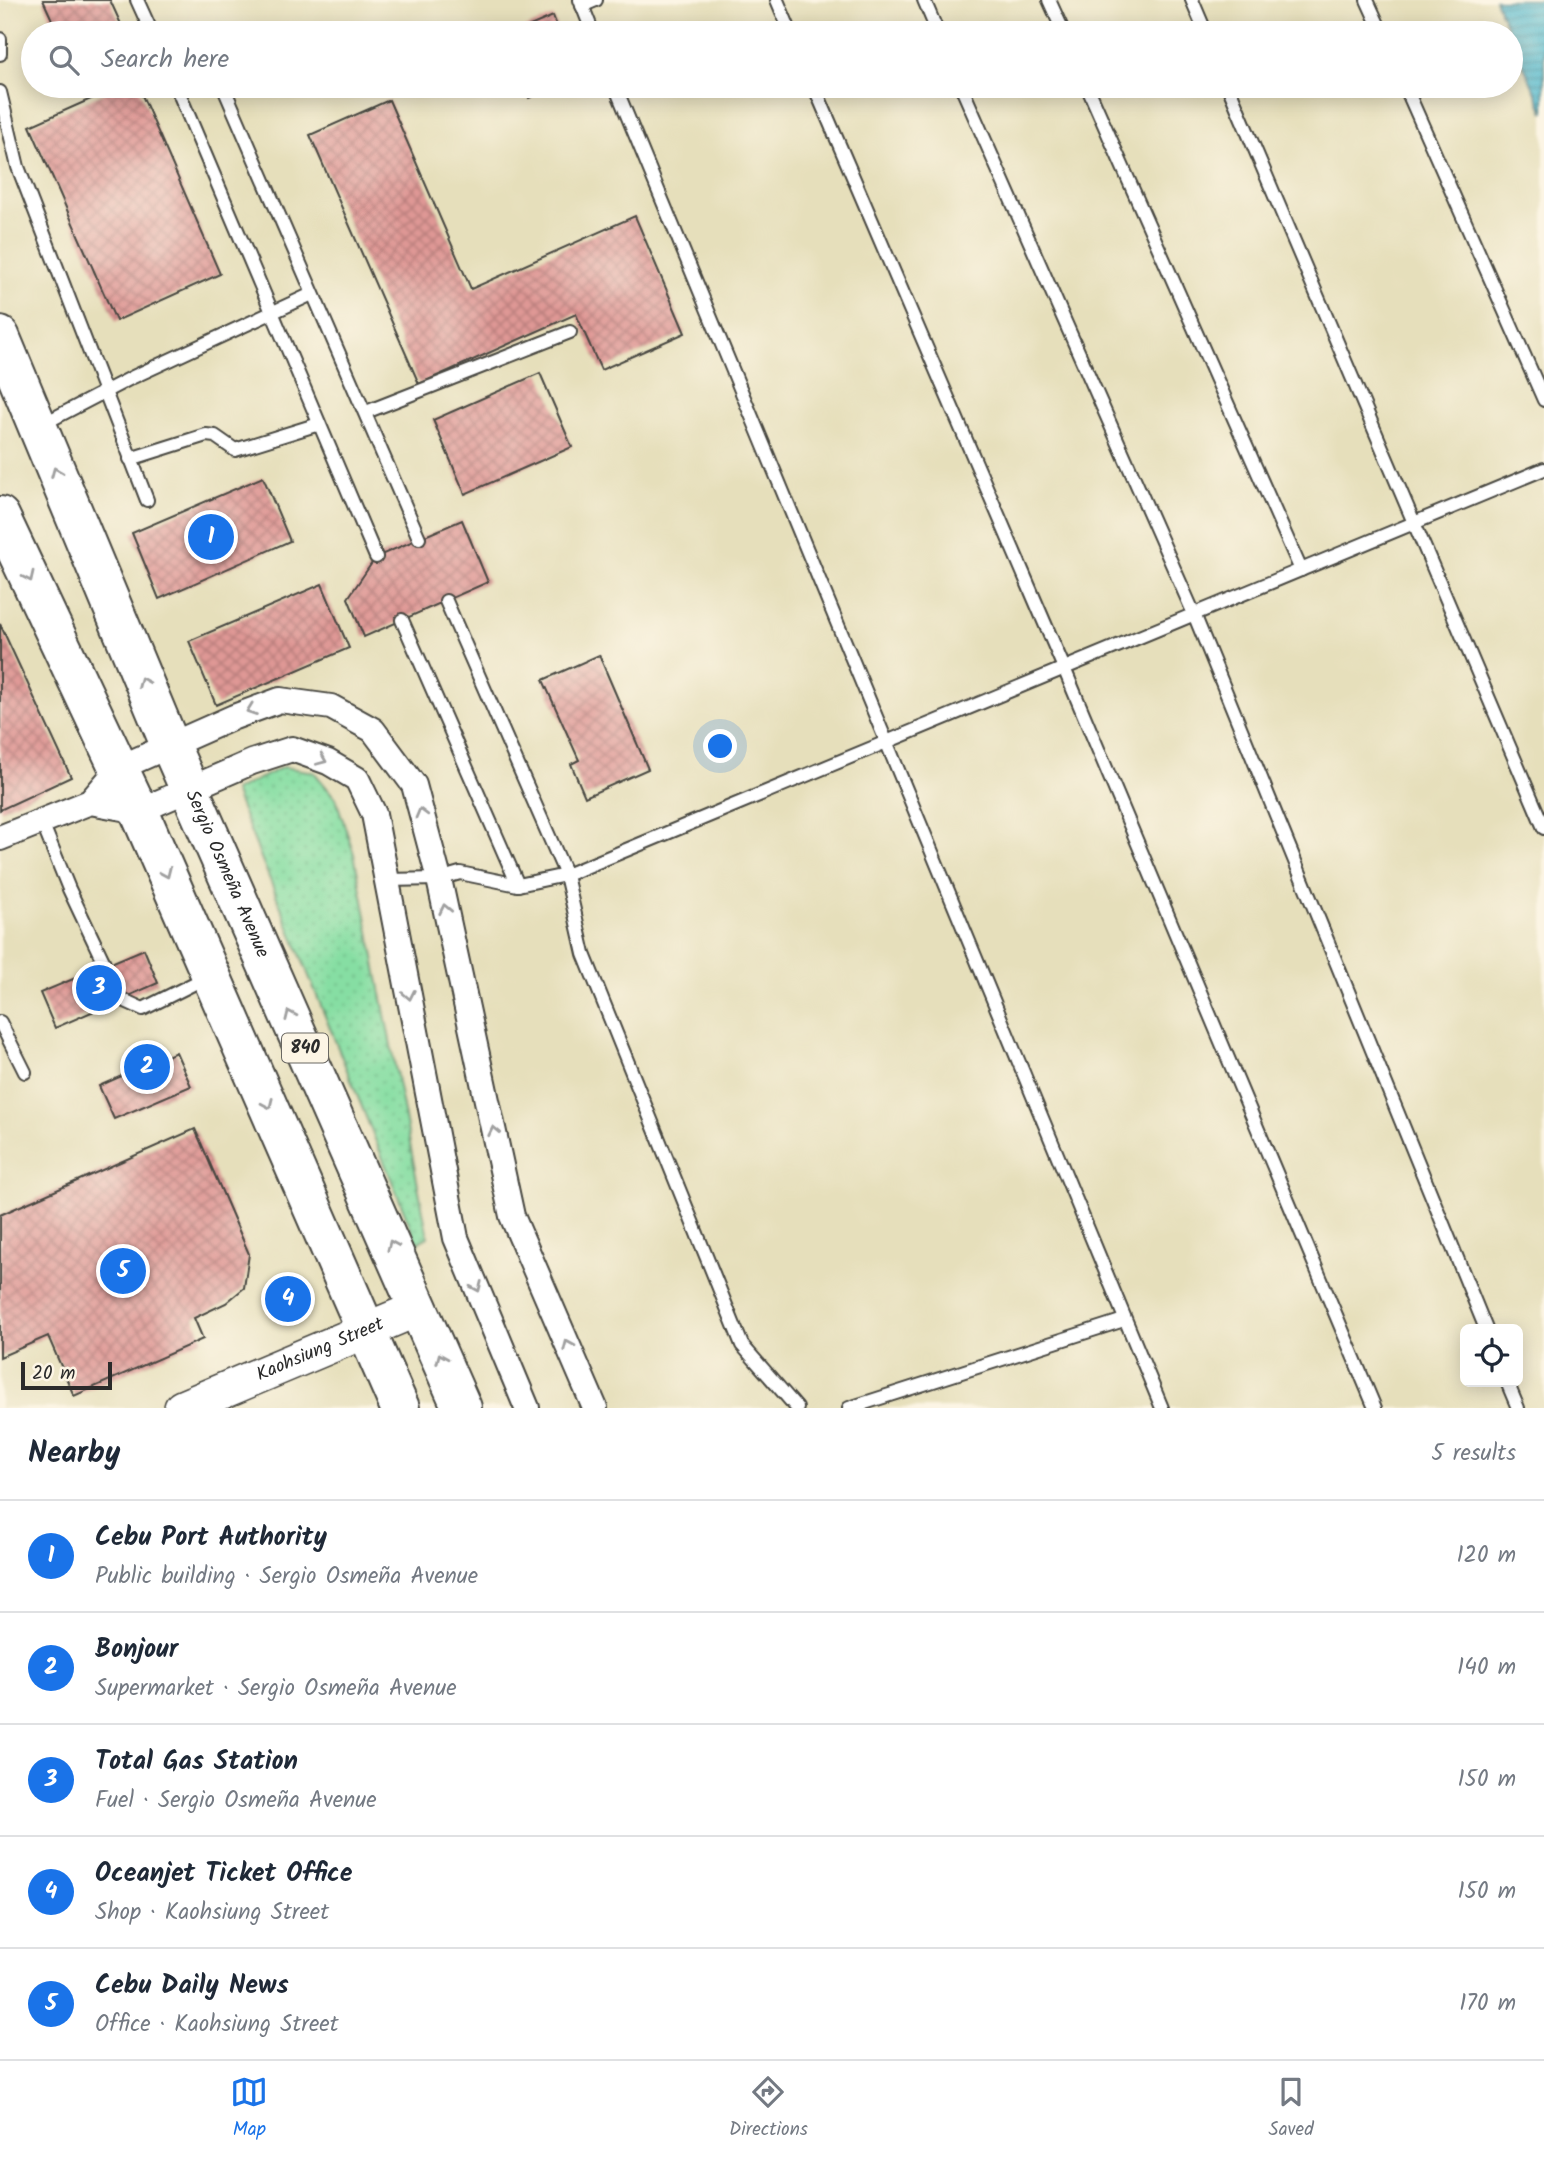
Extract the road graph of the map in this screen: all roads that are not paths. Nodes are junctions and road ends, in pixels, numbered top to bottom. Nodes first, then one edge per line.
1 (137, 0) edge
2 (596, 0) edge
3 (777, 0) edge
4 (924, 0) edge
5 (1049, 0) edge
6 (1192, 0) edge
7 (1367, 0) edge
8 (581, 3) edge
9 (147, 21) edge
10 (588, 21) edge
11 (786, 21) edge
12 (933, 21) edge
13 (1059, 21) edge
14 (1201, 21) edge
15 (1377, 21) edge
16 (0, 38) edge
17 (0, 54) edge
18 (0, 92) edge
19 (181, 98) edge
20 (228, 98) edge
21 (620, 98) edge
22 (819, 98) edge
23 (966, 98) edge
24 (1092, 98) edge
25 (1233, 98) edge
26 (1410, 98) edge
27 (312, 294) junction
28 (272, 313) junction
29 (570, 331) dead end
30 (0, 336) edge
31 (105, 390) junction
32 (1544, 400) edge
33 (366, 412) junction
34 (319, 424) junction
35 (38, 427) junction
36 (130, 459) junction
37 (1544, 469) edge
38 (147, 500) dead end
39 (0, 516) edge
40 (1414, 524) junction
41 (419, 538) dead end
42 (376, 557) dead end
43 (1301, 570) junction
44 (446, 601) dead end
45 (1194, 614) junction
46 (402, 620) dead end
47 (1064, 668) junction
48 (885, 742) junction
49 (170, 745) junction
50 (119, 768) junction
51 (190, 788) junction
52 (90, 802) junction
53 (139, 811) junction
54 (41, 820) junction
55 (1544, 828) edge
56 (0, 838) edge
57 (566, 875) junction
58 (439, 879) junction
59 (386, 880) junction
60 (518, 885) junction
61 (105, 965) dead end
62 (211, 975) junction
63 (121, 999) dead end
64 (0, 1022) edge
65 (24, 1072) dead end
66 (419, 1308) junction
67 (1125, 1321) junction
68 (1484, 1324) edge
69 (368, 1331) junction
70 (1509, 1387) edge
71 (182, 1408) edge
72 (400, 1408) edge
73 (462, 1408) edge
74 (527, 1408) edge
75 (595, 1408) edge
76 (797, 1408) edge
77 (849, 1408) edge
78 (1162, 1408) edge
79 (1375, 1408) edge
80 (1518, 1408) edge

1 - 9 lane
2 - 8 lane
3 - 11 lane
4 - 12 lane
5 - 13 lane
6 - 14 lane
7 - 15 lane
8 - 10 lane
16 - 17 lane
18 - 31 lane
19 - 28 lane
20 - 27 lane
21 - 48 lane
22 - 47 lane
23 - 45 lane
24 - 43 lane
25 - 40 lane
26 - 32 lane
27 - 28 lane
27 - 33 lane
28 - 31 lane
28 - 34 lane
29 - 33 lane
30 - 35 highway, Sergio Osmeña Avenue / 840
31 - 35 lane
31 - 36 lane
33 - 41 lane
34 - 36 lane
34 - 42 lane
49 -> 35 highway, Sergio Osmeña Avenue / 840
36 - 38 lane
37 - 40 lane
39 -> 50 highway
40 - 43 lane
40 - 55 lane
43 - 45 lane
44 - 57 lane
45 - 47 lane
45 - 68 lane
46 - 60 lane
47 - 48 lane
47 - 79 lane
48 - 57 lane
48 - 67 lane
49 - 50 street
49 - 51 highway, Sergio Osmeña Avenue / 840
58 -> 49 street
50 - 52 street
50 - 53 highway
51 - 53 street
51 -> 59 street
66 -> 51 highway, Sergio Osmeña Avenue / 840
52 - 53 street
52 - 54 street
53 -> 62 highway
54 - 56 street
54 - 61 lane
57 - 60 lane
57 - 76 lane
58 - 59 lane
58 - 60 lane
75 -> 58 street
59 -> 74 street
62 - 63 lane
62 -> 69 highway
64 - 65 lane
66 - 69 main road, Kaohsiung Street
73 -> 66 highway, Sergio Osmeña Avenue / 840
67 - 77 lane
67 - 78 lane
69 - 71 main road, Kaohsiung Street
69 - 72 highway
70 - 80 lane

